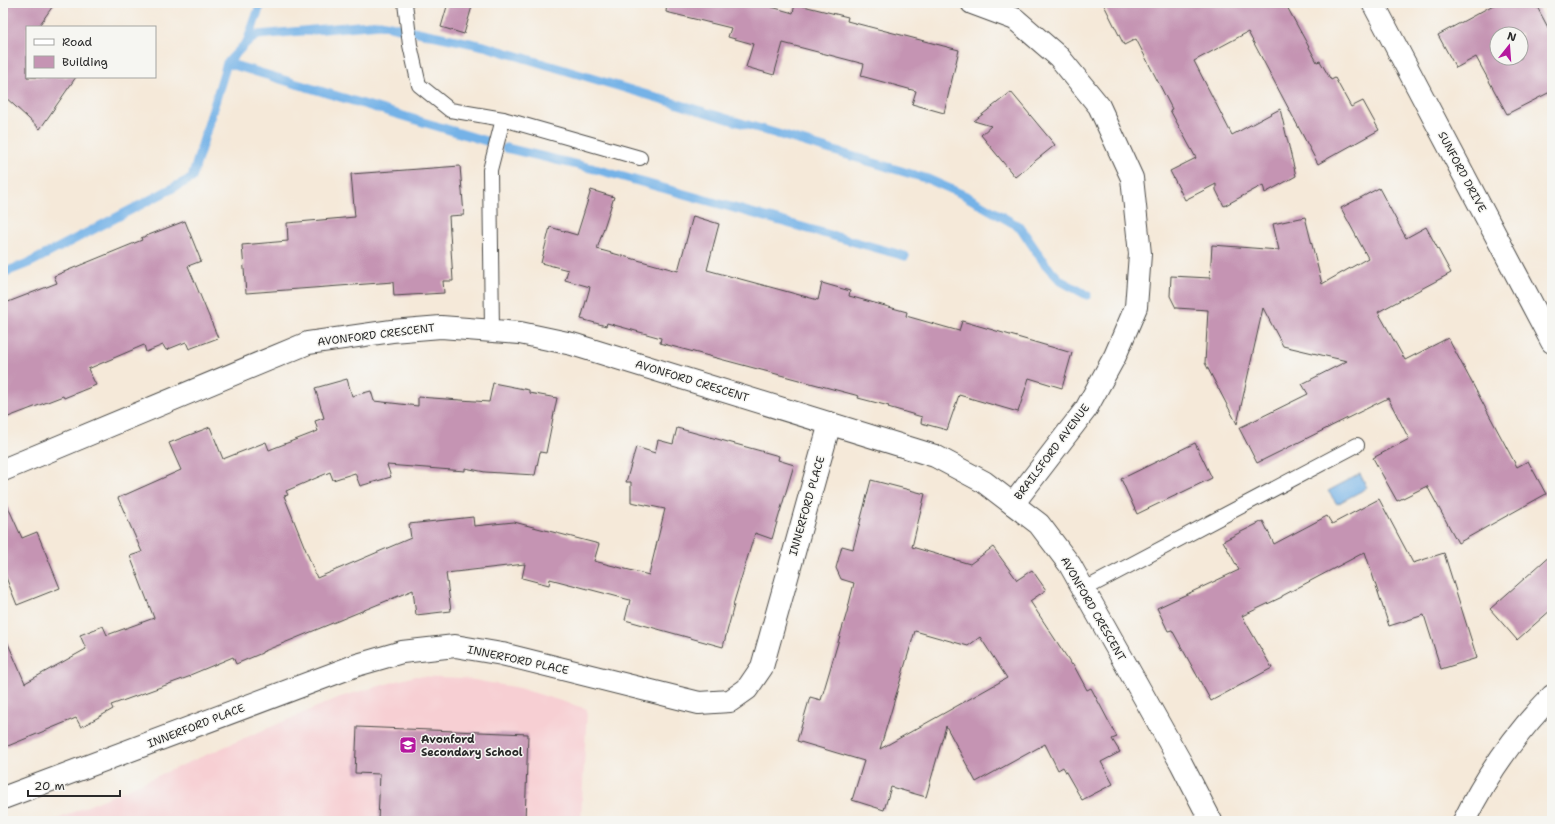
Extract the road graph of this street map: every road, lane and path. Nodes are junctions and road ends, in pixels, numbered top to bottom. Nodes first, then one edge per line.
1 (972, 3) edge
2 (1372, 3) edge
3 (406, 6) edge
4 (502, 119) junction
5 (640, 158) dead end
6 (492, 330) junction
7 (1552, 342) edge
8 (830, 423) junction
9 (1357, 445) dead end
10 (3, 470) edge
11 (1013, 504) junction
12 (1083, 590) junction
13 (1552, 696) edge
14 (3, 798) edge
15 (1211, 821) edge
16 (1464, 821) edge

1 - 11 street, BRAILSFORD AVENUE
2 - 7 street, SUNFORD DRIVE
3 - 4 lane
4 - 5 lane
4 - 6 lane
6 - 8 street, AVONFORD CRESCENT
6 - 10 street, AVONFORD CRESCENT
8 - 11 street, AVONFORD CRESCENT
8 - 14 street, INNERFORD PLACE
9 - 12 lane
11 - 12 street, AVONFORD CRESCENT
12 - 15 street, AVONFORD CRESCENT
13 - 16 street

